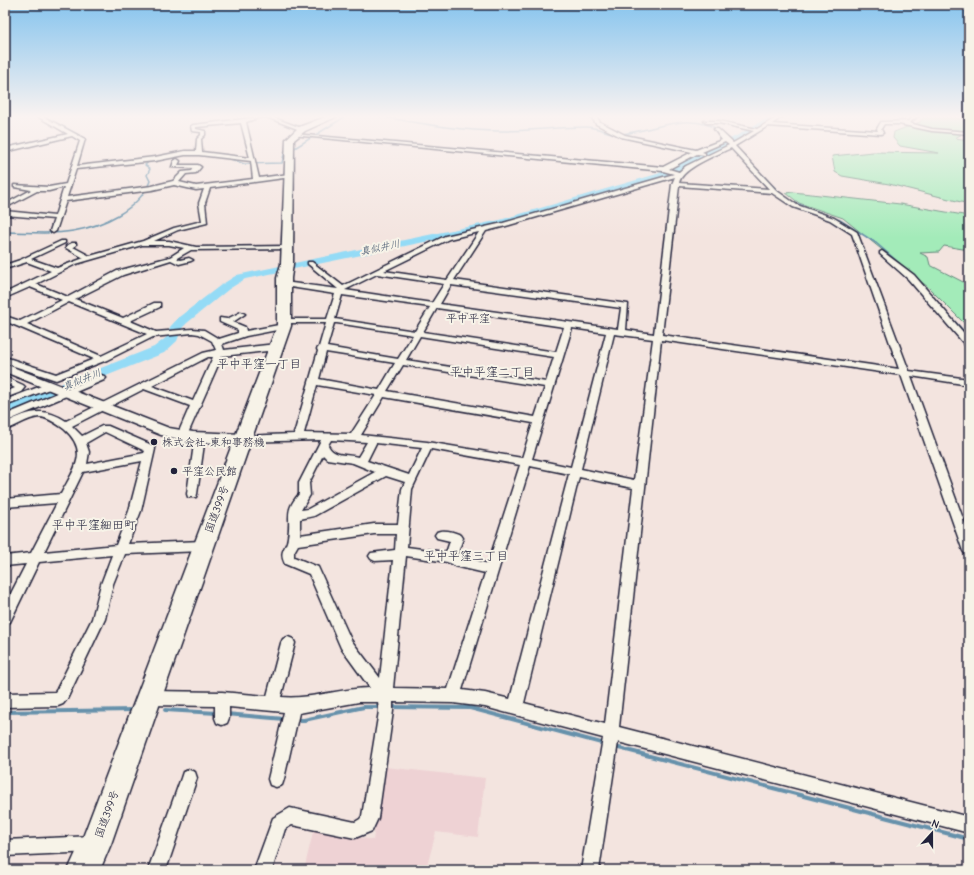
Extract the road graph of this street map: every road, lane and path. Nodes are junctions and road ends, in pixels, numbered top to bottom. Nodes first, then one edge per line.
1 (78, 157) edge
2 (164, 157) edge
3 (220, 157) edge
4 (252, 157) edge
5 (289, 157) edge
6 (529, 157) edge
7 (689, 157) edge
8 (705, 157) edge
9 (744, 157) edge
10 (747, 157) edge
11 (177, 162) dead end
12 (253, 163) junction
13 (74, 168) junction
14 (665, 170) junction
15 (289, 176) junction
16 (677, 177) junction
17 (224, 178) dead end
18 (256, 180) junction
19 (774, 181) dead end
20 (175, 183) junction
21 (235, 183) junction
22 (68, 185) junction
23 (16, 186) dead end
24 (207, 187) junction
25 (35, 189) junction
26 (777, 191) junction
27 (64, 199) junction
28 (5, 206) edge
29 (5, 212) edge
30 (58, 218) junction
31 (484, 229) junction
32 (52, 231) dead end
33 (63, 242) dead end
34 (144, 243) junction
35 (74, 244) dead end
36 (189, 248) junction
37 (288, 248) junction
38 (882, 253) dead end
39 (89, 258) junction
40 (172, 258) junction
41 (5, 260) edge
42 (189, 260) dead end
43 (18, 262) junction
44 (310, 263) dead end
45 (5, 267) edge
46 (58, 271) junction
47 (375, 272) junction
48 (285, 275) junction
49 (449, 282) junction
50 (30, 284) junction
51 (340, 290) junction
52 (5, 296) edge
53 (69, 300) junction
54 (156, 305) dead end
55 (436, 305) junction
56 (242, 314) dead end
57 (5, 318) edge
58 (330, 320) junction
59 (124, 321) junction
60 (284, 324) junction
61 (569, 324) junction
62 (19, 325) junction
63 (616, 331) junction
64 (242, 334) junction
65 (418, 334) junction
66 (152, 335) junction
67 (657, 336) junction
68 (218, 342) junction
69 (969, 344) edge
70 (276, 347) junction
71 (321, 348) junction
72 (219, 354) junction
73 (559, 355) junction
74 (101, 359) junction
75 (5, 360) edge
76 (401, 361) junction
77 (5, 368) edge
78 (905, 373) junction
79 (101, 378) dead end
80 (5, 380) edge
81 (313, 381) junction
82 (969, 382) edge
83 (49, 386) junction
84 (144, 386) junction
85 (549, 386) junction
86 (67, 392) junction
87 (382, 393) junction
88 (5, 395) edge
89 (5, 403) edge
90 (196, 405) junction
91 (102, 406) junction
92 (5, 419) edge
93 (538, 420) junction
94 (64, 425) junction
95 (5, 427) edge
96 (182, 436) junction
97 (200, 438) junction
98 (298, 438) junction
99 (354, 438) junction
100 (243, 439) junction
101 (373, 440) junction
102 (80, 441) junction
103 (325, 442) junction
104 (428, 446) junction
105 (148, 456) junction
106 (361, 462) junction
107 (525, 462) junction
108 (80, 469) junction
109 (385, 472) junction
110 (575, 472) junction
111 (412, 480) junction
112 (639, 485) junction
113 (192, 494) dead end
114 (65, 498) junction
115 (5, 503) edge
116 (294, 515) junction
117 (403, 529) junction
118 (441, 535) dead end
119 (294, 541) junction
120 (203, 546) junction
121 (121, 549) junction
122 (969, 551) edge
123 (400, 553) junction
124 (375, 556) dead end
125 (449, 556) junction
126 (36, 558) junction
127 (5, 561) edge
128 (492, 570) junction
129 (5, 618) edge
130 (288, 643) dead end
131 (453, 696) junction
132 (148, 698) junction
133 (5, 700) edge
134 (222, 700) junction
135 (386, 703) junction
136 (272, 704) junction
137 (293, 706) junction
138 (515, 708) junction
139 (222, 718) dead end
140 (610, 742) junction
141 (190, 778) dead end
142 (276, 779) dead end
143 (969, 825) edge
144 (96, 844) junction
145 (5, 848) edge
146 (84, 870) edge
147 (157, 870) edge
148 (263, 870) edge
149 (590, 870) edge

1 - 13 street
2 - 13 street
3 - 12 street
4 - 12 street
5 - 15 highway, 国道399号
6 - 14 street
7 - 14 street
8 - 16 street
9 - 26 street
10 - 19 street
11 - 20 street
12 - 18 street
13 - 22 street
14 - 16 street
15 - 18 street
15 - 37 highway, 国道399号
16 - 26 street
16 - 31 street
16 - 67 street
17 - 21 street
18 - 21 street
20 - 24 street
20 - 27 street
21 - 24 street
22 - 25 street
22 - 27 street
23 - 25 street
24 - 34 street
25 - 28 street
26 - 78 street
27 - 30 street
29 - 30 street
30 - 32 street
31 - 47 street
31 - 49 street
33 - 43 street
34 - 36 street
34 - 39 street
35 - 39 street
36 - 37 street
36 - 40 street
37 - 48 highway, 国道399号
38 - 69 street
39 - 46 street
40 - 42 street
40 - 53 street
41 - 43 street
43 - 45 street
43 - 46 street
44 - 51 street
46 - 50 street
47 - 49 street
47 - 51 street
48 - 51 street
48 - 60 highway, 国道399号
49 - 55 street
49 - 63 street
50 - 52 street
50 - 53 street
51 - 55 street
51 - 58 street
53 - 59 street
53 - 62 street
54 - 59 street
55 - 61 street
55 - 65 street
56 - 64 street
57 - 62 street
58 - 60 street
58 - 65 street
58 - 71 street
59 - 66 street
60 - 64 street
60 - 70 highway, 国道399号
61 - 63 street
61 - 73 street
62 - 74 street
63 - 67 street
63 - 110 street
64 - 68 street
65 - 73 street
65 - 76 street
66 - 68 street
66 - 74 street
67 - 78 street
67 - 112 street
68 - 72 street
70 - 72 street
70 - 100 highway, 国道399号
71 - 76 street
71 - 81 street
72 - 84 street
72 - 90 street
73 - 85 street
74 - 75 street
76 - 85 street
76 - 87 street
77 - 83 street
78 - 82 street
78 - 122 street
79 - 86 street
80 - 88 street
81 - 87 street
81 - 98 street
83 - 86 street
83 - 89 street
84 - 90 street
84 - 91 street
85 - 93 street
86 - 91 street
86 - 92 street
87 - 93 street
87 - 99 street
90 - 96 street
91 - 94 street
91 - 96 street
93 - 107 street
94 - 95 street
94 - 102 street
96 - 97 street
97 - 100 street
97 - 113 street
98 - 100 street
98 - 103 street
99 - 101 street
99 - 103 street
100 - 120 highway, 国道399号
101 - 104 street
101 - 106 street
102 - 105 street
102 - 108 street
103 - 106 street
103 - 116 street
104 - 107 street
104 - 111 street
105 - 108 street
105 - 121 street
106 - 109 street
107 - 110 street
107 - 128 street
108 - 114 street
109 - 111 street
109 - 116 street
110 - 112 street
110 - 138 street
111 - 117 street
112 - 140 street
114 - 115 street
114 - 126 street
116 - 119 street
117 - 119 street
117 - 123 street
118 - 125 street
119 - 135 street
120 - 121 street
120 - 132 highway, 国道399号
121 - 126 street
121 - 133 street
123 - 124 street
123 - 125 street
123 - 135 street
125 - 128 street
126 - 127 street
126 - 129 street
128 - 131 street
130 - 136 street
131 - 135 street
131 - 138 street
132 - 134 street
132 - 144 highway, 国道399号
134 - 136 street
134 - 139 street
135 - 137 street
135 - 148 street
136 - 137 street
137 - 142 street
138 - 140 street
140 - 143 street
140 - 149 street
141 - 147 street
144 - 145 street
144 - 146 highway, 国道399号

